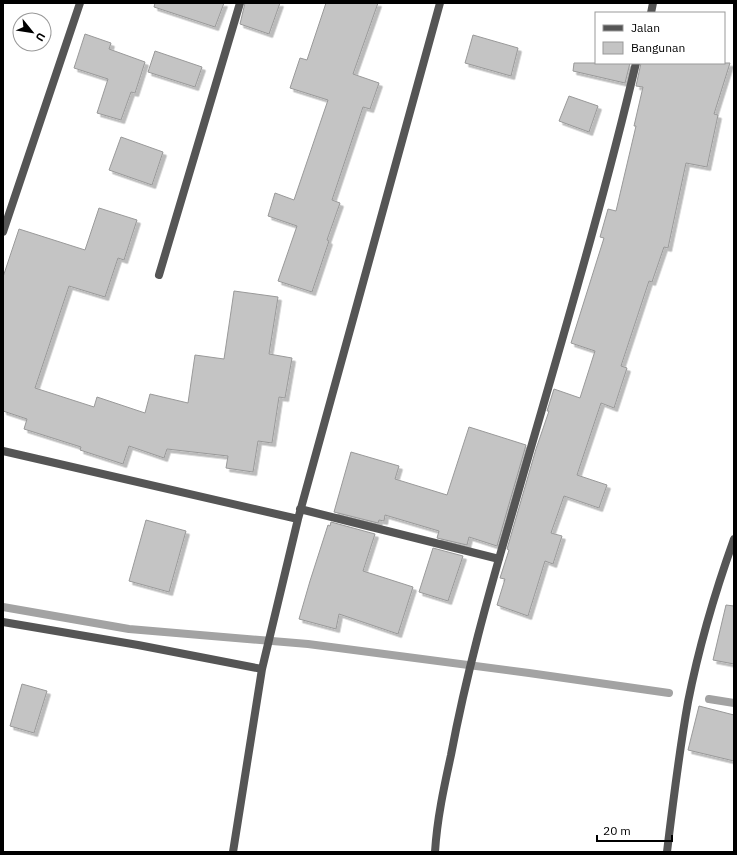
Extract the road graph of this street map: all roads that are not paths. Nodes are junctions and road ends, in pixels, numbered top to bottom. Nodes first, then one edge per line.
1 (80, 3) edge
2 (240, 3) edge
3 (440, 3) edge
4 (636, 64) edge
5 (3, 232) edge
6 (159, 275) dead end
7 (3, 451) edge
8 (300, 509) junction
9 (298, 519) junction
10 (734, 539) edge
11 (499, 559) junction
12 (3, 622) edge
13 (262, 669) junction
14 (233, 852) edge
15 (434, 852) edge
16 (667, 852) edge

1 - 5 street
2 - 6 street
3 - 8 street
4 - 11 street
7 - 9 street
8 - 9 street
8 - 11 street
9 - 13 street
10 - 16 street
11 - 15 street
12 - 13 street
13 - 14 street

